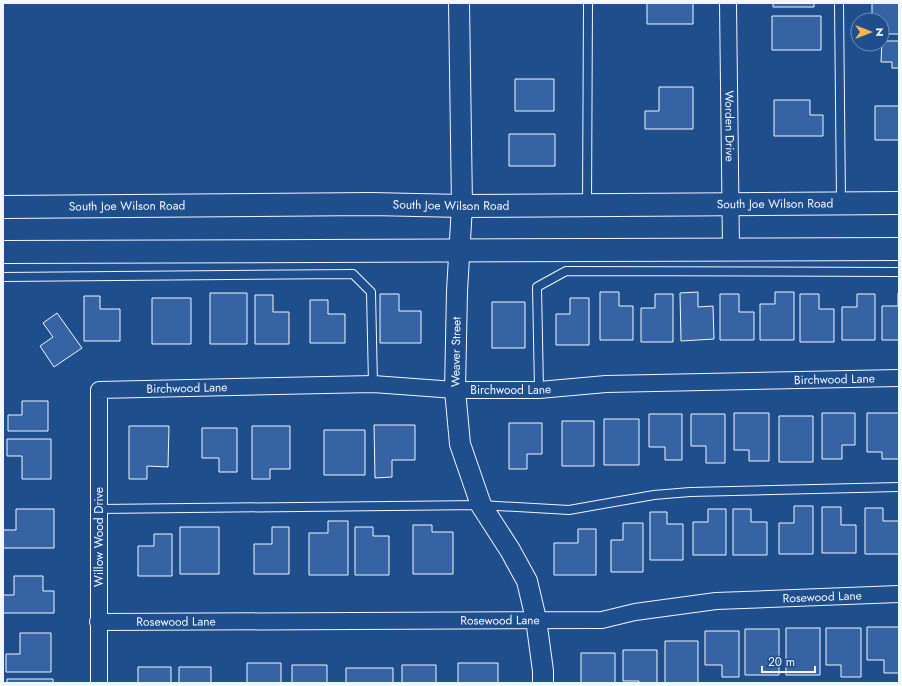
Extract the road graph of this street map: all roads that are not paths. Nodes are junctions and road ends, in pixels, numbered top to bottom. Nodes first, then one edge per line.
1 (459, 3) edge
2 (588, 3) edge
3 (728, 3) edge
4 (839, 3) edge
5 (899, 202) edge
6 (841, 203) junction
7 (731, 204) junction
8 (587, 205) junction
9 (462, 206) junction
10 (3, 207) edge
11 (731, 249) junction
12 (899, 249) edge
13 (460, 250) junction
14 (3, 252) edge
15 (899, 272) edge
16 (3, 277) edge
17 (899, 378) edge
18 (373, 384) junction
19 (99, 390) joint
20 (455, 390) junction
21 (539, 390) junction
22 (899, 487) edge
23 (482, 505) junction
24 (99, 509) junction
25 (899, 594) edge
26 (536, 619) junction
27 (98, 622) junction
28 (99, 683) edge
29 (543, 683) edge

1 - 9 street, Weaver Street
2 - 8 lane
3 - 7 street, Worden Drive
4 - 6 lane
5 - 6 main road, South Joe Wilson Road
6 - 7 main road, South Joe Wilson Road
7 - 8 main road, South Joe Wilson Road
7 - 11 street, Worden Drive
8 - 9 main road, South Joe Wilson Road
9 - 10 main road, South Joe Wilson Road
9 - 13 street, Weaver Street
11 - 12 main road
11 - 13 main road
13 - 14 main road
13 - 20 street, Weaver Street
15 - 21 lane
16 - 18 lane
17 - 21 street, Birchwood Lane
18 - 19 street, Birchwood Lane
18 - 20 street, Birchwood Lane
19 - 24 street, Willow Wood Drive
20 - 21 street, Birchwood Lane
20 - 23 street, Weaver Street
22 - 23 lane
23 - 24 lane
23 - 26 street, Weaver Street
24 - 27 street, Willow Wood Drive
25 - 26 street, Rosewood Lane
26 - 27 street, Rosewood Lane
26 - 29 street, Weaver Street
27 - 28 street, Willow Wood Drive

